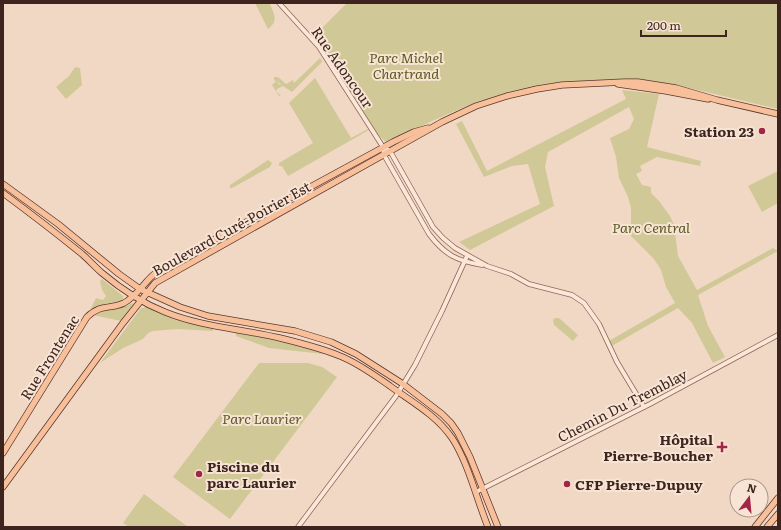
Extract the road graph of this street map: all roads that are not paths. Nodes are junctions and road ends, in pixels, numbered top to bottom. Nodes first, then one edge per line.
1 (279, 3) edge
2 (778, 114) edge
3 (434, 126) junction
4 (383, 147) junction
5 (390, 151) junction
6 (384, 155) junction
7 (3, 184) edge
8 (3, 193) edge
9 (467, 256) junction
10 (464, 262) junction
11 (487, 266) junction
12 (140, 289) junction
13 (147, 292) junction
14 (133, 296) junction
15 (141, 300) junction
16 (778, 335) edge
17 (403, 384) junction
18 (398, 392) junction
19 (644, 407) junction
20 (3, 453) edge
21 (3, 487) edge
22 (483, 488) junction
23 (476, 492) junction
24 (778, 498) edge
25 (778, 514) edge
26 (298, 527) edge
27 (488, 527) edge
28 (498, 527) edge
29 (755, 527) edge
30 (767, 527) edge

1 - 4 street, Rue Adoncour
2 - 3 main road, Boulevard Curé-Poirier Est
3 - 4 main road, Boulevard Curé-Poirier Est
3 - 5 main road, Boulevard Curé-Poirier Est
4 - 5 street, Rue Adoncour
4 - 6 street, Rue Adoncour
4 - 12 main road, Boulevard Curé-Poirier Est
5 - 6 main road, Boulevard Curé-Poirier Est
5 - 9 street, Rue Adoncour
6 - 10 street, Rue Adoncour
6 - 13 main road, Boulevard Curé-Poirier Est
7 - 12 main road
8 - 14 main road
9 - 10 street
9 - 11 street, Rue Adoncour
10 - 11 street, Rue Adoncour
10 - 17 street
11 - 19 street, Rue Adoncour
12 - 13 main road
12 - 14 main road, Boulevard Curé-Poirier Est
13 - 15 main road, Boulevard Curé-Poirier Est
13 - 17 main road
14 - 15 main road
14 - 20 main road, Rue Frontenac
15 - 18 main road
15 - 21 main road, Boulevard Curé-Poirier Est
16 - 19 street, Chemin Du Tremblay
17 - 18 street
17 - 22 main road
18 - 23 main road
18 - 26 street
19 - 22 street, Chemin Du Tremblay
22 - 23 street, Chemin Du Tremblay
22 - 28 main road
23 - 27 main road
24 - 29 main road
25 - 30 main road

